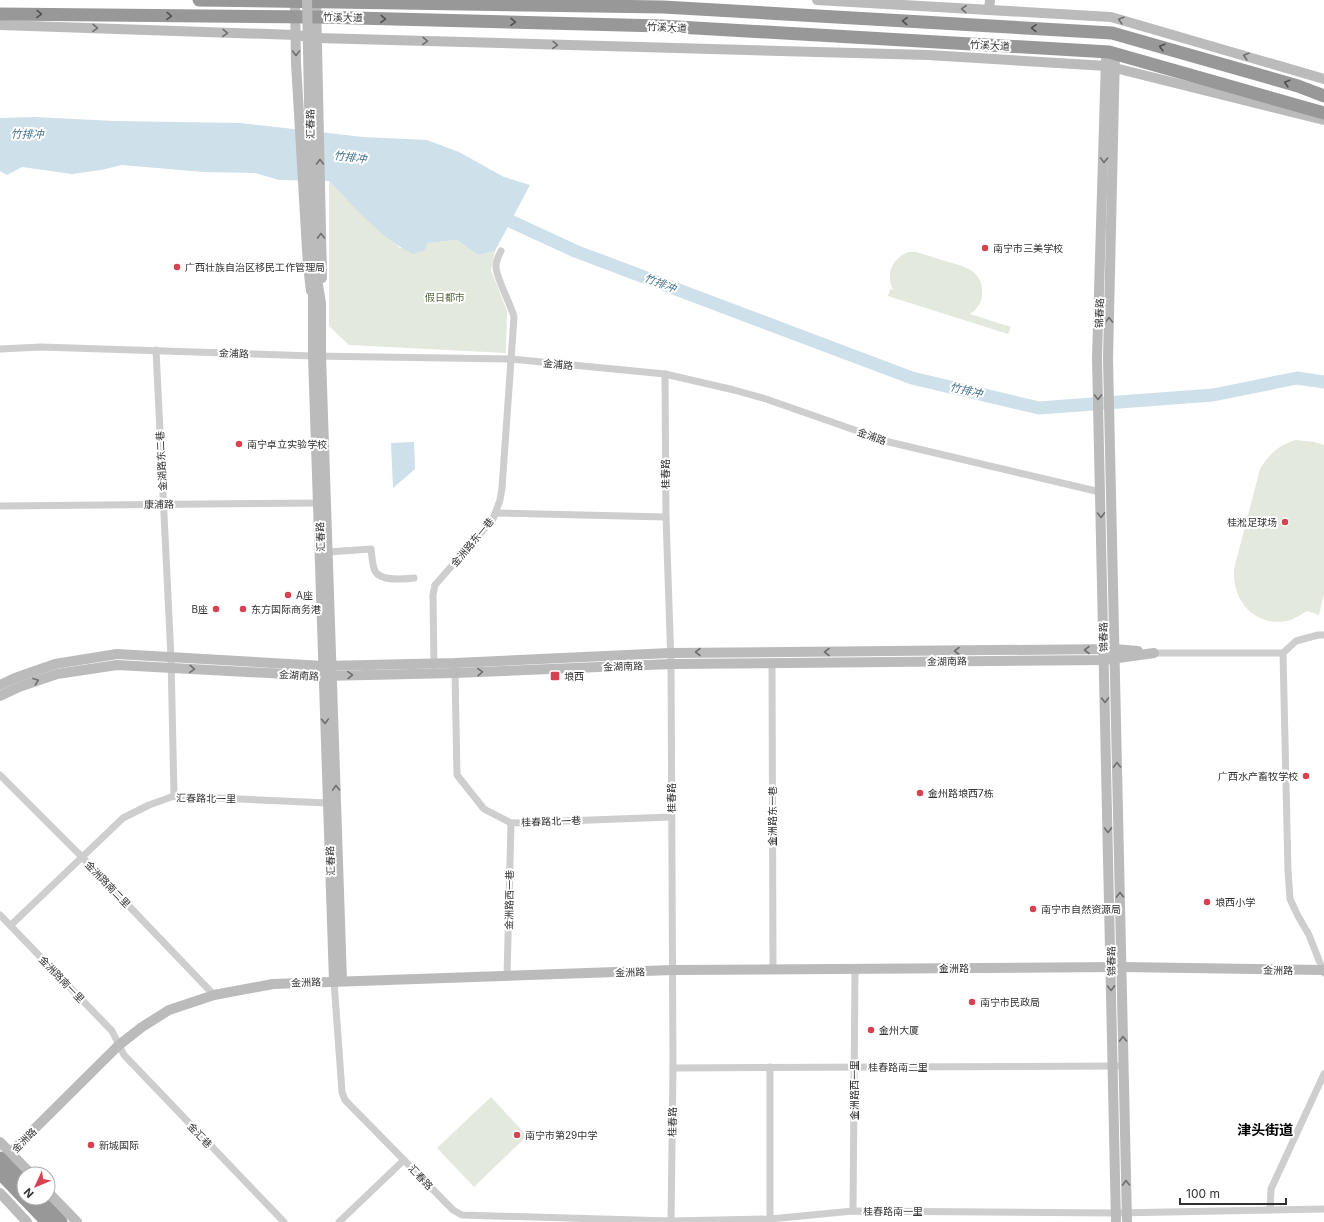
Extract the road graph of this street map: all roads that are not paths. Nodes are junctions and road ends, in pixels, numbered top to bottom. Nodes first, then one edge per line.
1 (199, 0) edge
2 (817, 0) edge
3 (306, 1) edge
4 (990, 5) edge
5 (0, 14) edge
6 (296, 17) junction
7 (316, 17) junction
8 (0, 25) edge
9 (296, 35) junction
10 (317, 38) junction
11 (1110, 52) junction
12 (1110, 67) junction
13 (1324, 79) edge
14 (1321, 93) edge
15 (1324, 115) edge
16 (1324, 120) edge
17 (501, 251) dead end
18 (317, 303) junction
19 (0, 350) edge
20 (156, 350) junction
21 (317, 356) junction
22 (511, 359) junction
23 (665, 374) junction
24 (1100, 492) junction
25 (318, 503) junction
26 (163, 504) junction
27 (0, 506) edge
28 (496, 513) junction
29 (666, 517) junction
30 (328, 552) junction
31 (414, 578) dead end
32 (1324, 636) edge
33 (670, 653) junction
34 (1154, 653) joint
35 (1283, 653) junction
36 (1114, 654) junction
37 (1104, 655) junction
38 (170, 663) junction
39 (772, 663) junction
40 (671, 664) junction
41 (434, 668) junction
42 (328, 671) junction
43 (455, 673) junction
44 (0, 685) edge
45 (0, 696) edge
46 (0, 775) edge
47 (174, 796) junction
48 (328, 803) junction
49 (672, 817) junction
50 (511, 823) junction
51 (81, 856) junction
52 (0, 915) edge
53 (11, 925) junction
54 (1116, 967) junction
55 (855, 969) junction
56 (673, 970) junction
57 (773, 970) junction
58 (1324, 972) edge
59 (507, 976) junction
60 (338, 981) junction
61 (214, 995) junction
62 (119, 1045) junction
63 (1113, 1066) junction
64 (1124, 1066) junction
65 (770, 1067) junction
66 (854, 1067) junction
67 (673, 1068) junction
68 (1324, 1074) edge
69 (0, 1142) edge
70 (404, 1160) junction
71 (3, 1162) edge
72 (16, 1168) edge
73 (16, 1175) edge
74 (0, 1193) edge
75 (56, 1200) edge
76 (46, 1206) edge
77 (1324, 1209) edge
78 (1270, 1210) junction
79 (853, 1211) junction
80 (1116, 1217) edge
81 (1127, 1217) edge
82 (770, 1219) junction
83 (27, 1222) edge
84 (47, 1222) edge
85 (61, 1222) edge
86 (77, 1222) edge
87 (284, 1222) edge
88 (339, 1222) edge
89 (671, 1222) edge

1 - 3 highway, 竹溪大道
4 -> 2 main road
3 - 6 main road
3 - 7 main road
14 -> 3 highway, 竹溪大道
3 - 18 main road, 汇春路, bridge
13 -> 4 main road
5 -> 6 highway, 竹溪大道
6 - 7 highway, 竹溪大道
6 - 9 main road
7 - 10 main road
7 -> 11 highway, 竹溪大道
8 -> 9 main road
9 - 10 main road
9 -> 18 main road
10 -> 12 main road
18 -> 10 main road
11 - 12 main road, 锦春路
11 - 15 highway, 竹溪大道
12 - 16 main road
12 -> 24 main road, 锦春路
36 -> 12 main road, 锦春路
17 - 22 street, 金洲路东一巷
18 - 21 main road, 汇春路
19 - 20 street, 金浦路
20 - 21 street, 金浦路
20 - 26 street, 金湖路东二巷
21 - 22 street, 金浦路
21 - 25 main road, 汇春路
21 - 30 main road, 汇春路
22 - 23 street, 金浦路
22 - 28 street, 金洲路东一巷
23 - 24 street, 金浦路
23 - 29 street, 桂春路
24 -> 37 main road, 锦春路
25 - 26 street, 康浦路
25 - 42 main road, 汇春路
26 - 27 street, 康浦路
26 - 38 street, 金湖路东二巷
28 - 29 street
28 - 41 street, 金洲路东一巷
29 - 33 street, 桂春路
30 - 31 street
30 - 42 main road, 汇春路
32 - 35 street
37 -> 33 main road, 金湖南路
33 - 40 street, 桂春路
33 - 41 main road, 金湖南路
34 - 35 street, 金湖南路
34 - 36 main road, 金湖南路
35 - 58 street
36 - 37 main road, 金湖南路
54 -> 36 main road, 锦春路
37 - 39 main road, 金湖南路
37 -> 54 main road, 锦春路
38 - 42 main road, 金湖南路
38 - 44 main road, 金湖南路
45 -> 38 main road, 金湖南路
38 - 47 street, 金湖路东二巷
39 - 40 main road, 金湖南路
39 - 57 street, 金洲路东一巷
43 -> 40 main road, 金湖南路
40 - 49 street, 桂春路
41 - 42 main road, 金湖南路
41 - 43 main road, 金湖南路
42 -> 48 main road, 汇春路
60 -> 42 main road, 汇春路
43 - 50 street, 桂春路北一巷
46 - 51 street, 金洲路南二里
47 - 48 street, 汇春路北一里
47 - 51 street, 汇春路北一里
48 - 60 main road, 汇春路
49 - 50 street, 桂春路北一巷
49 - 56 street, 桂春路
50 - 59 street, 金洲路西一巷
51 - 53 street, 汇春路北一里
51 - 61 street, 金洲路南二里
52 - 53 street, 金洲路南一里
53 - 62 street, 金洲路南一里
54 - 55 main road, 金洲路
54 - 58 main road, 金洲路
54 -> 63 main road, 锦春路
64 -> 54 main road, 锦春路
55 - 57 main road, 金洲路
55 - 66 street, 金洲路西一里
56 - 57 main road, 金洲路
56 - 59 main road, 金洲路
56 - 67 street, 桂春路
59 - 60 main road, 金洲路
60 - 61 main road, 金洲路
60 - 70 street, 汇春路
61 - 62 main road, 金洲路
62 - 71 main road, 金洲路
62 - 87 street, 金汇巷
63 - 64 street, 桂春路南二里
63 - 66 street, 桂春路南二里
63 - 80 main road, 锦春路
81 -> 64 main road, 锦春路
65 - 66 street, 桂春路南二里
65 - 67 street, 桂春路南二里
65 - 82 street
66 - 79 street, 金洲路西一里
67 - 89 street, 桂春路
68 - 78 street
69 - 71 main road
70 - 88 street
70 - 89 street, 汇春路
71 - 72 main road
71 - 73 highway
71 - 84 highway
74 - 83 main road
75 - 86 main road
76 - 85 highway
77 - 78 street, 桂春路南一里
78 - 81 street, 桂春路南一里
79 - 80 street, 桂春路南一里
79 - 82 street, 桂春路南一里
80 - 81 street, 桂春路南一里
82 - 89 street, 桂春路南一里

